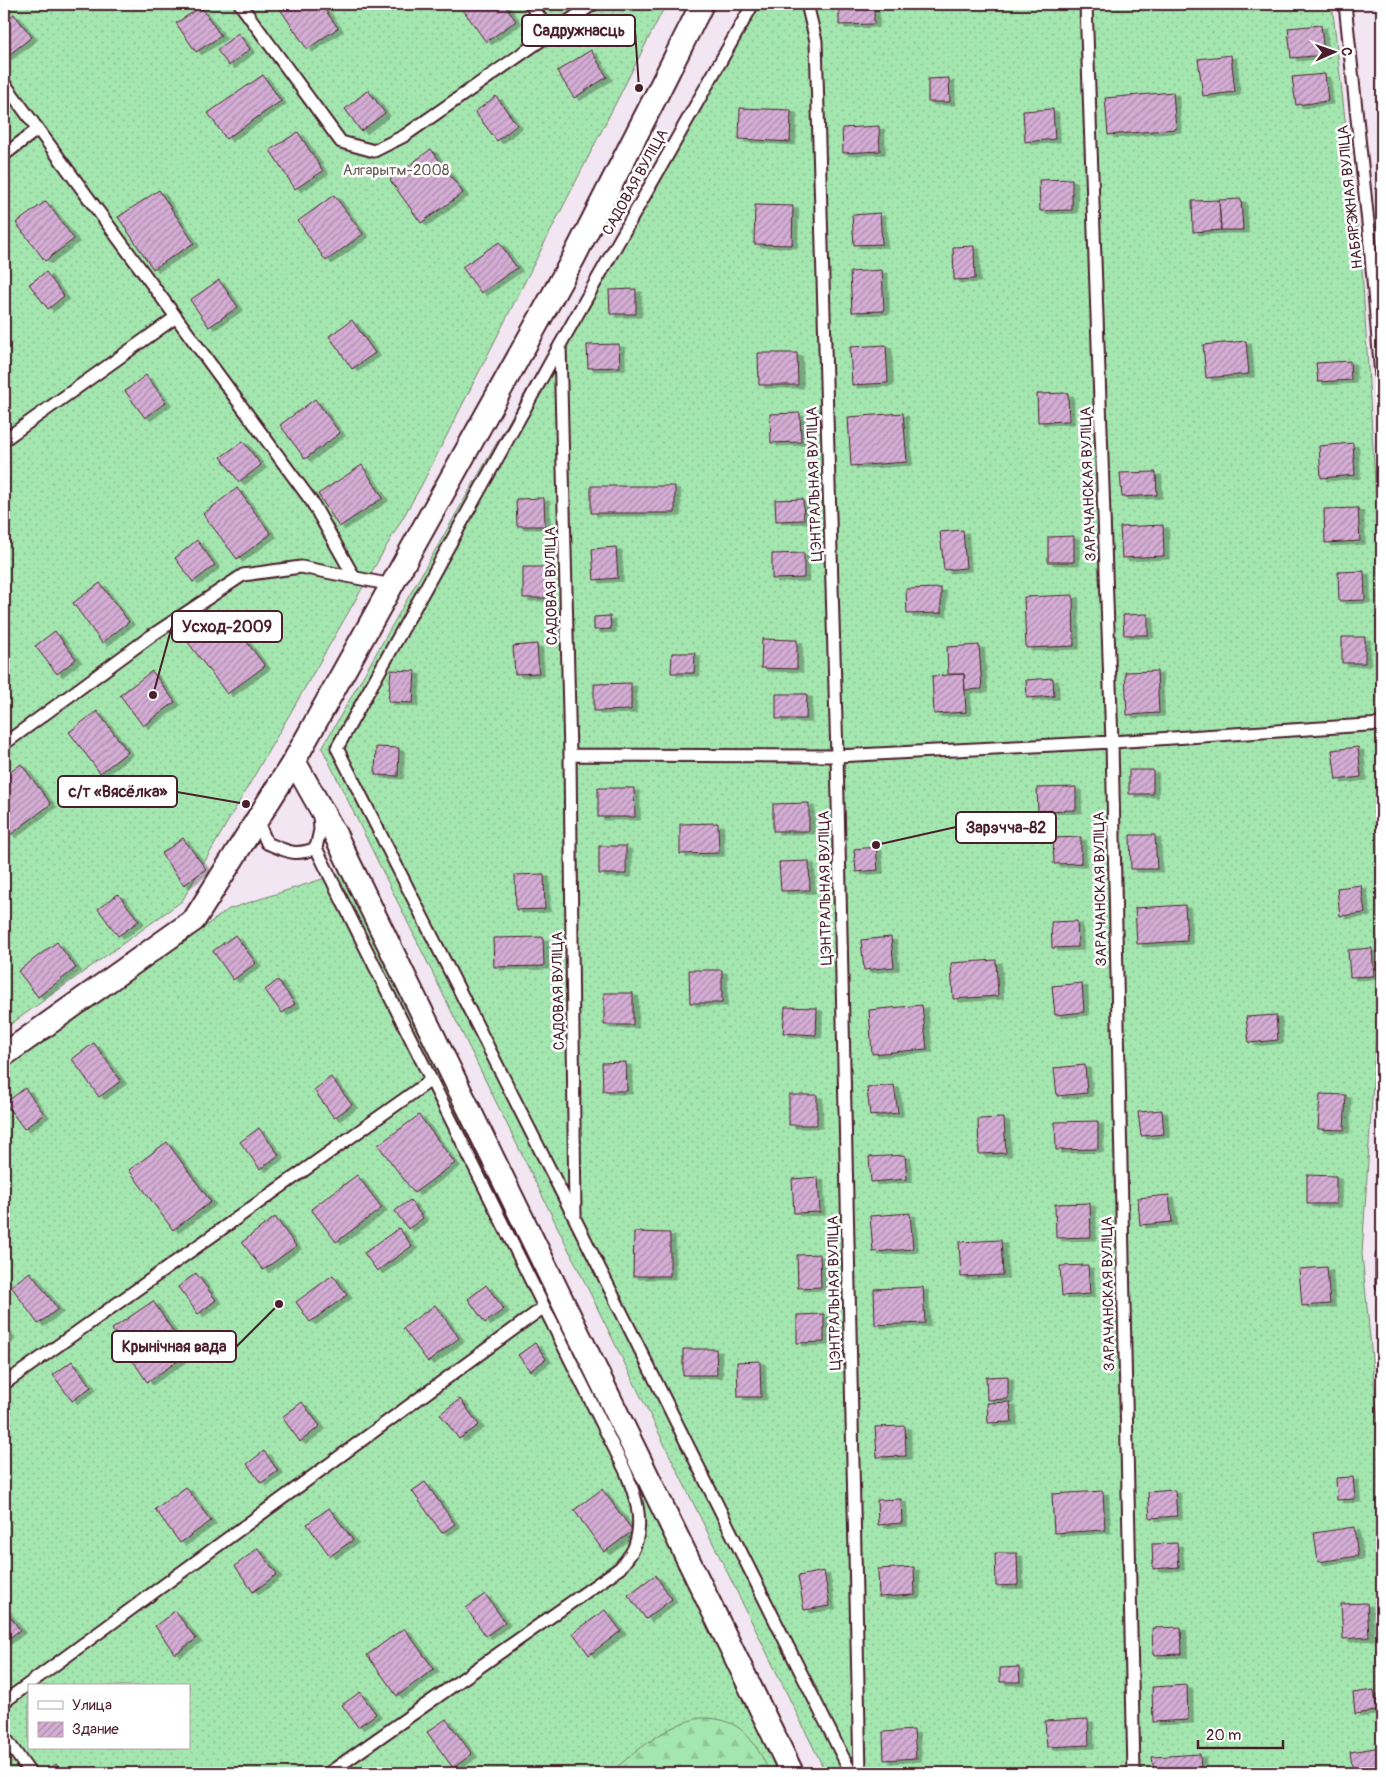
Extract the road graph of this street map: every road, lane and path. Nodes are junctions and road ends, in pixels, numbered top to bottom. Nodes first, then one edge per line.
1 (240, 4) edge
2 (530, 4) edge
3 (593, 4) edge
4 (702, 4) edge
5 (753, 4) edge
6 (807, 4) edge
7 (1086, 4) edge
8 (1345, 4) edge
9 (551, 33) junction
10 (4, 83) edge
11 (38, 130) junction
12 (4, 155) edge
13 (176, 317) junction
14 (560, 345) junction
15 (1382, 388) edge
16 (4, 440) edge
17 (354, 577) junction
18 (392, 585) junction
19 (1382, 724) edge
20 (1112, 742) junction
21 (4, 744) edge
22 (570, 755) junction
23 (837, 756) junction
24 (294, 761) junction
25 (318, 805) junction
26 (257, 820) junction
27 (316, 848) junction
28 (4, 1056) edge
29 (431, 1080) junction
30 (575, 1219) junction
31 (1382, 1256) edge
32 (1382, 1285) edge
33 (544, 1307) junction
34 (4, 1384) edge
35 (28, 1684) edge
36 (29, 1684) edge
37 (4, 1702) edge
38 (4, 1736) edge
39 (30, 1773) edge
40 (329, 1773) edge
41 (792, 1773) edge
42 (851, 1773) edge
43 (860, 1773) edge
44 (1134, 1773) edge

1 - 9 lane
2 - 9 lane
3 - 9 lane
4 - 18 street
5 - 14 lane, САДОВАЯ ВУЛІЦА
6 - 23 lane, ЦЭНТРАЛЬНАЯ ВУЛІЦА
7 - 20 lane, ЗАРАЧАНСКАЯ ВУЛІЦА
8 - 15 lane, НАБЯРЭЖНАЯ ВУЛІЦА
10 - 11 lane
11 - 12 lane
11 - 13 lane
13 - 16 lane
13 - 17 lane
14 - 22 lane, САДОВАЯ ВУЛІЦА
14 - 30 lane
17 - 18 lane
17 - 21 lane
18 - 24 street
19 - 20 lane
20 - 23 lane
20 - 44 lane, ЗАРАЧАНСКАЯ ВУЛІЦА
22 - 23 lane
22 - 30 lane, САДОВАЯ ВУЛІЦА
23 - 43 lane, ЦЭНТРАЛЬНАЯ ВУЛІЦА
24 - 25 street
24 - 26 street
25 - 27 lane
25 - 41 street
26 - 27 lane
26 - 28 street
27 - 29 lane
29 - 33 lane
29 - 34 lane
30 - 42 lane
31 - 32 lane
33 - 36 lane
33 - 40 lane
35 - 37 lane
38 - 39 lane

